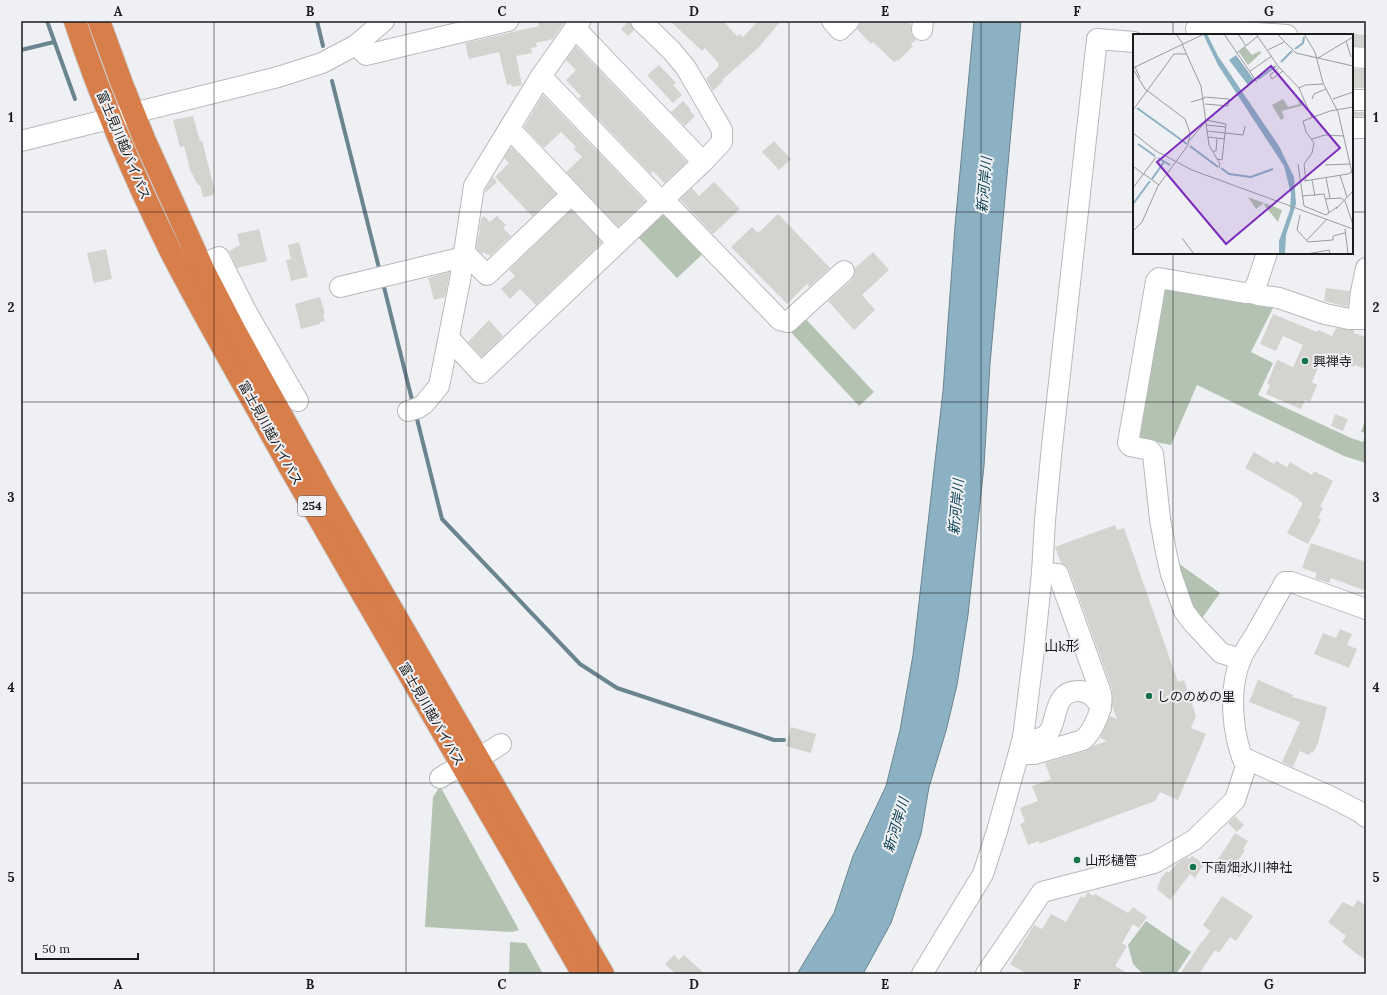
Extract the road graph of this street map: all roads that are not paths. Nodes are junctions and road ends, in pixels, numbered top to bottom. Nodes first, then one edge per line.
1 (75, 21) edge
2 (99, 21) edge
3 (384, 21) edge
4 (508, 21) edge
5 (641, 21) edge
6 (832, 21) edge
7 (849, 21) edge
8 (577, 24) edge
9 (1196, 28) edge
10 (1274, 34) edge
11 (1133, 42) edge
12 (356, 45) junction
13 (1353, 57) edge
14 (1366, 58) edge
15 (541, 76) junction
16 (1353, 100) edge
17 (1366, 100) edge
18 (134, 114) junction
19 (111, 119) junction
20 (509, 128) junction
21 (21, 141) edge
22 (703, 162) junction
23 (572, 194) junction
24 (662, 200) junction
25 (618, 243) junction
26 (1267, 254) edge
27 (464, 255) junction
28 (201, 264) junction
29 (1366, 268) edge
30 (844, 271) dead end
31 (340, 287) dead end
32 (1251, 293) junction
33 (1362, 319) edge
34 (450, 338) junction
35 (298, 401) dead end
36 (413, 409) dead end
37 (1042, 573) junction
38 (1366, 609) edge
39 (1241, 659) junction
40 (1101, 708) junction
41 (501, 744) dead end
42 (1021, 746) junction
43 (1242, 757) junction
44 (470, 762) junction
45 (440, 778) dead end
46 (1366, 816) edge
47 (583, 974) edge
48 (603, 974) edge
49 (922, 974) edge
50 (986, 974) edge

1 - 19 highway, 富士見川越バイパス / 254
2 - 18 highway, 富士見川越バイパス / 254
3 - 12 street
4 - 12 street
5 - 22 street
6 - 7 street
8 - 15 street
8 - 22 street
9 - 10 street
11 - 37 street
12 - 18 street
13 - 14 street
15 - 20 street
15 - 24 street
16 - 17 street
18 - 19 street
18 - 28 highway, 富士見川越バイパス / 254
19 - 21 street
19 - 44 highway, 富士見川越バイパス / 254
20 - 23 street
20 - 27 street
22 - 24 street
23 - 25 street
23 - 27 street
24 - 25 street
24 - 30 street
25 - 34 street
26 - 32 street
27 - 31 street
27 - 34 street
28 - 35 street
28 - 44 highway, 富士見川越バイパス / 254
29 - 33 street
32 - 33 street
32 - 39 street
34 - 36 street
37 - 40 street
37 - 42 street
38 - 39 street
39 - 43 street
40 - 42 street
40 - 42 street
41 - 44 street
42 - 49 street
43 - 46 street
43 - 50 street
44 - 45 street
44 - 47 highway, 富士見川越バイパス / 254
44 - 48 highway, 富士見川越バイパス / 254

